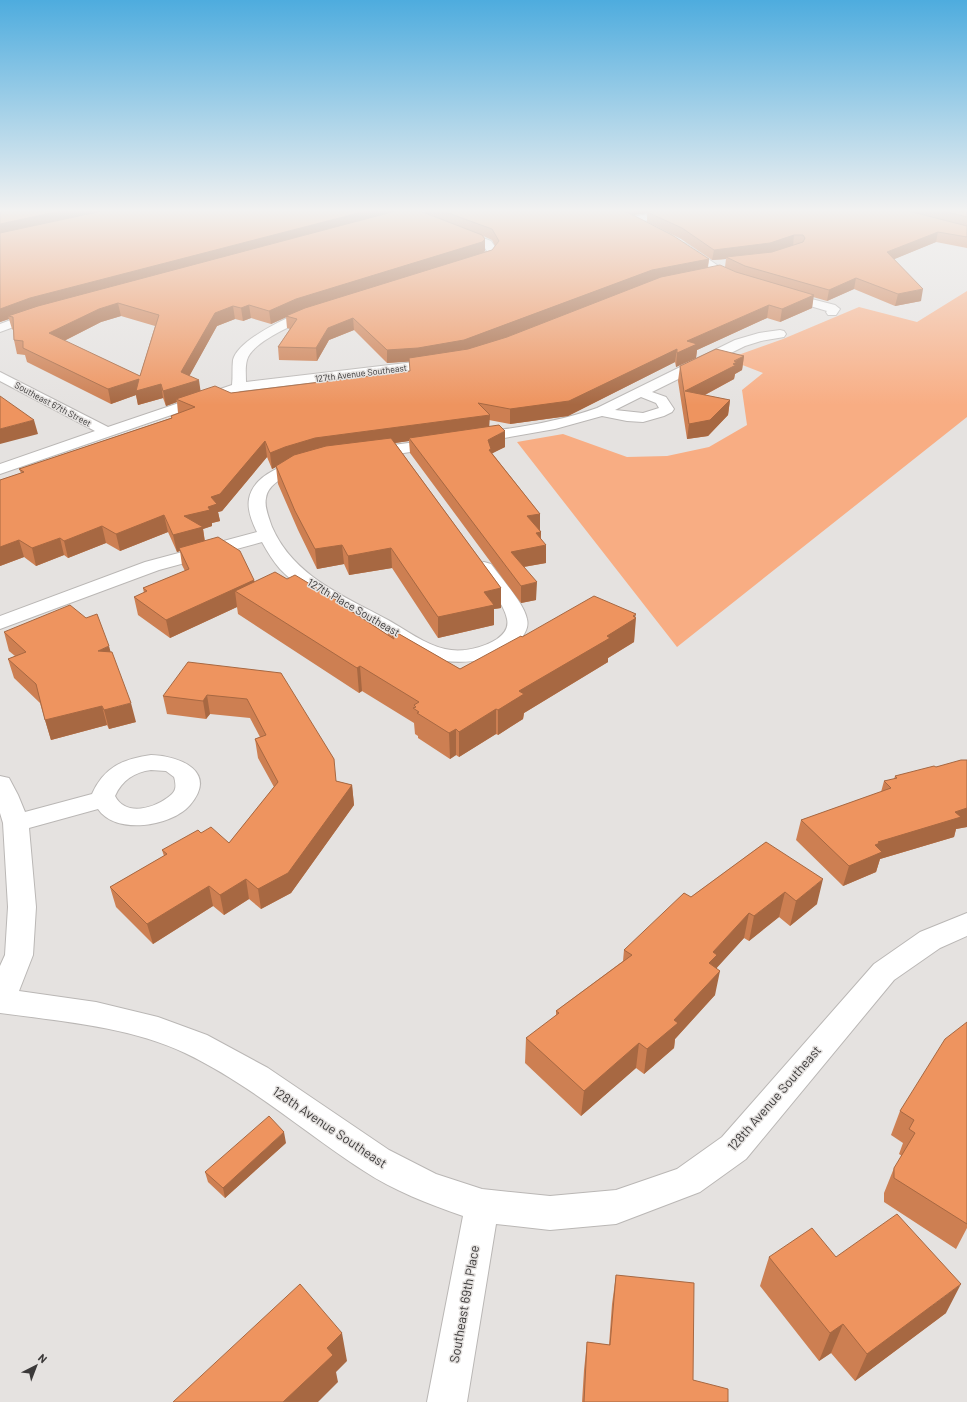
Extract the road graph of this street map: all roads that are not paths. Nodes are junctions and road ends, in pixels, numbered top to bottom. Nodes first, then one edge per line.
1 (725, 274) edge
2 (753, 286) edge
3 (775, 292) edge
4 (324, 309) edge
5 (44, 312) edge
6 (832, 312) dead end
7 (0, 328) edge
8 (780, 334) dead end
9 (456, 360) edge
10 (0, 376) edge
11 (239, 387) junction
12 (641, 392) junction
13 (602, 411) junction
14 (107, 432) junction
15 (354, 456) edge
16 (317, 460) edge
17 (0, 469) edge
18 (266, 535) junction
19 (476, 557) edge
20 (0, 623) edge
21 (0, 784) edge
22 (104, 799) dead end
23 (16, 823) junction
24 (967, 924) edge
25 (1, 1000) edge
26 (482, 1206) junction
27 (447, 1402) edge

1 - 2 street
3 - 6 street
4 - 11 street
5 - 7 street
8 - 12 street
9 - 11 street, 127th Avenue Southeast
10 - 14 street, Southeast 67th Street
11 - 14 street, 127th Avenue Southeast
12 - 13 street
12 - 13 street
13 - 15 street
14 - 17 street, 127th Avenue Southeast
16 - 18 street, 127th Place Southeast
18 - 19 street, 127th Place Southeast
18 - 20 street
21 - 23 street
22 - 23 street
23 - 25 street
24 - 26 street, 128th Avenue Southeast
25 - 26 street, 128th Avenue Southeast
26 - 27 street, Southeast 69th Place

